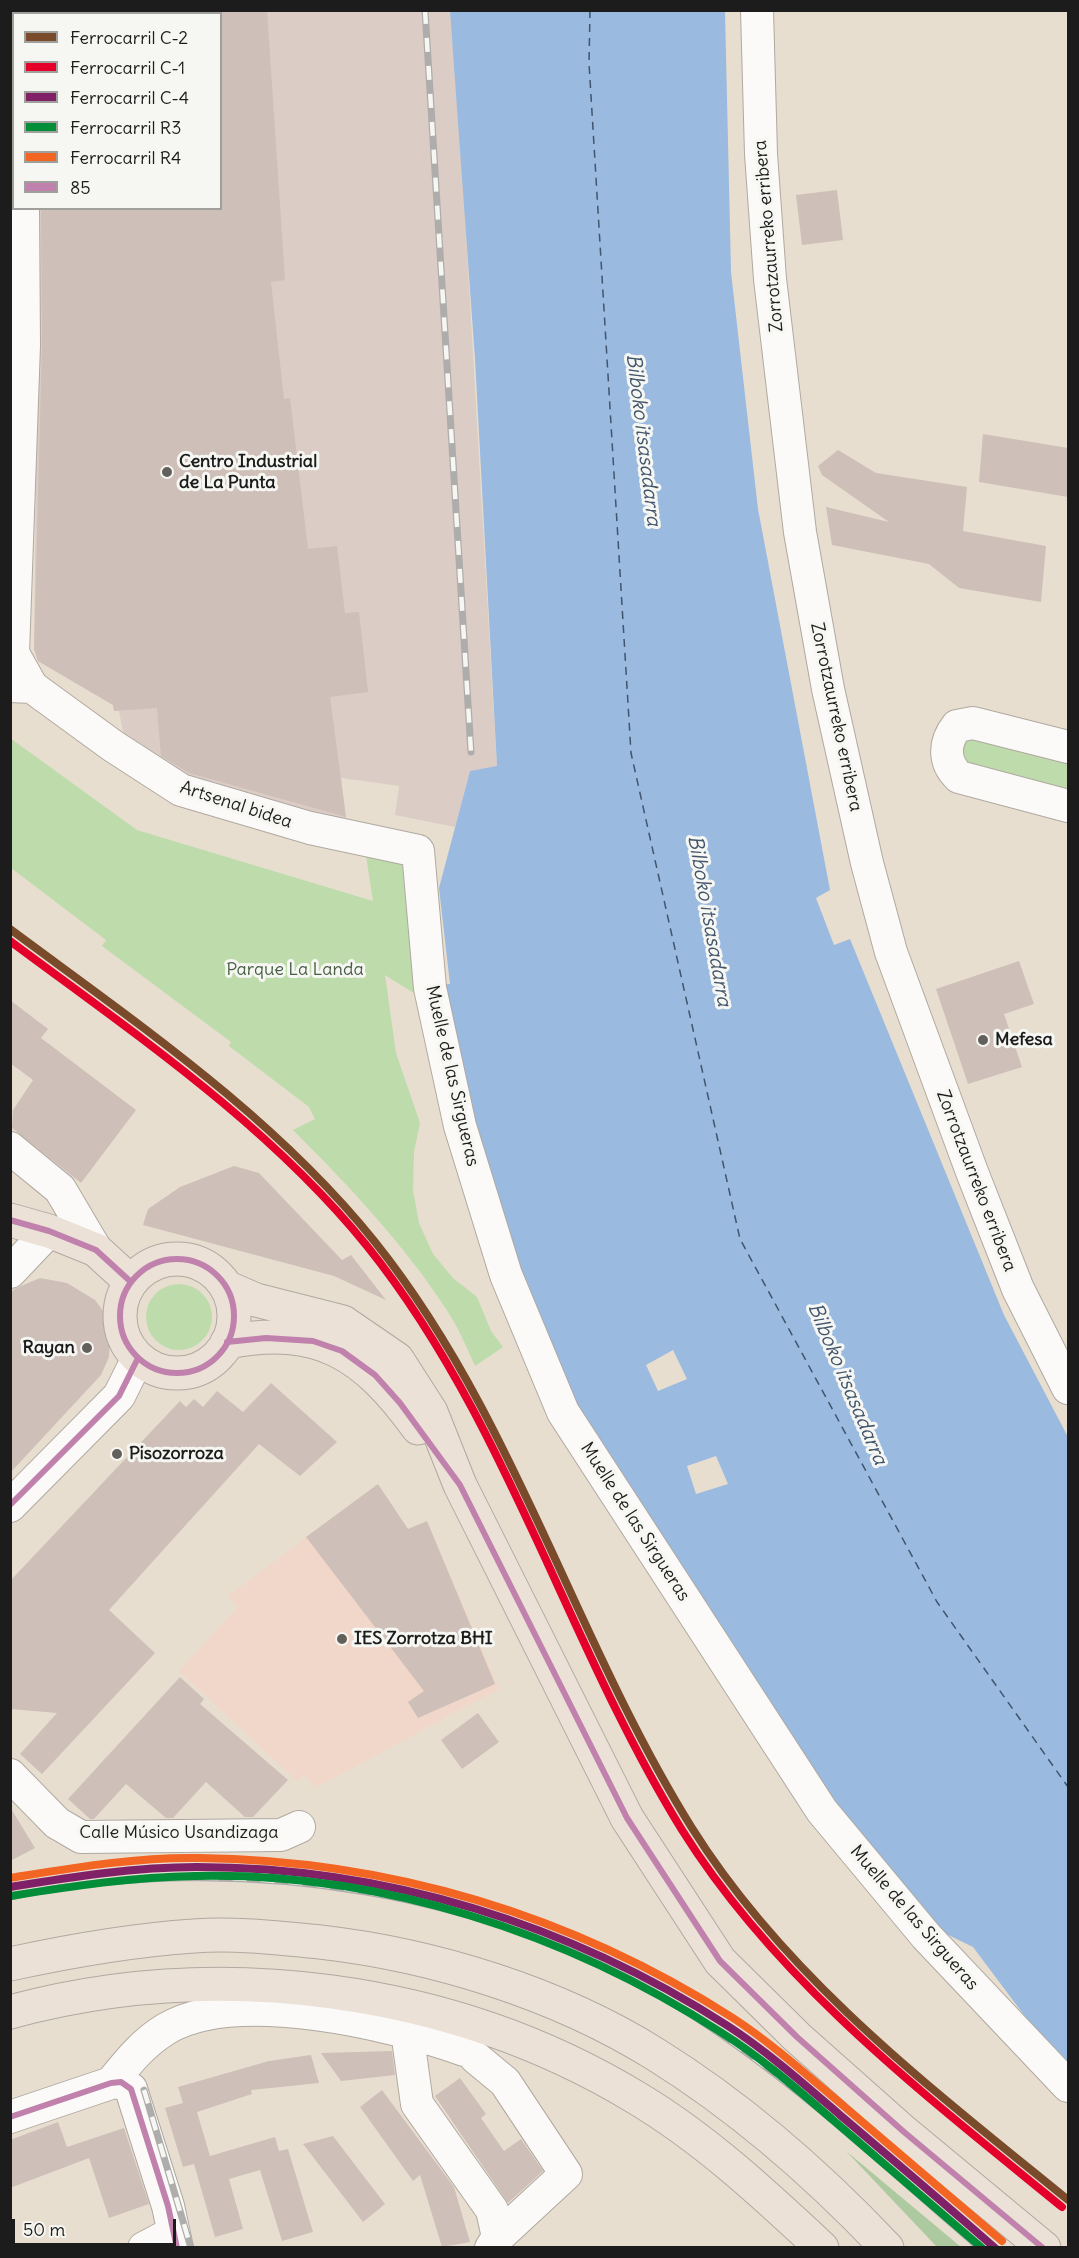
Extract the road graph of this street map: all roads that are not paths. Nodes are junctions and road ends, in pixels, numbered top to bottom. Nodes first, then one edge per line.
1 (757, 10) edge
2 (23, 210) edge
3 (17, 345) edge
4 (21, 686) edge
5 (1068, 747) edge
6 (1068, 806) edge
7 (418, 851) joint
8 (10, 1148) edge
9 (10, 1220) edge
10 (49, 1231) junction
11 (96, 1250) junction
12 (10, 1272) edge
13 (131, 1282) junction
14 (226, 1287) junction
15 (227, 1342) junction
16 (138, 1358) junction
17 (1068, 1388) edge
18 (460, 1485) junction
19 (16, 1488) edge
20 (10, 1775) edge
21 (299, 1827) dead end
22 (10, 1964) edge
23 (10, 2012) edge
24 (407, 2031) junction
25 (111, 2083) junction
26 (1068, 2086) edge
27 (10, 2117) edge
28 (495, 2242) edge
29 (161, 2244) edge
30 (822, 2247) edge
31 (887, 2247) edge
32 (1044, 2247) edge

1 - 17 street, Zorrotzaurreko erribera
2 - 3 street
3 - 4 street
4 - 7 street, Artsenal bidea
5 - 6 street
7 - 26 street, Muelle de las Sirgueras
8 - 11 street
9 - 10 main road
10 - 11 main road
10 - 12 street
11 - 13 main road
13 - 14 main road
13 - 16 main road
14 - 15 main road
14 - 18 main road
15 - 16 main road
15 - 18 main road
16 - 19 street
18 - 32 main road
20 - 21 street, Calle Músico Usandizaga
22 - 31 main road
23 - 30 main road
24 - 25 street
24 - 28 street
24 - 28 street
25 - 27 street
25 - 29 street

